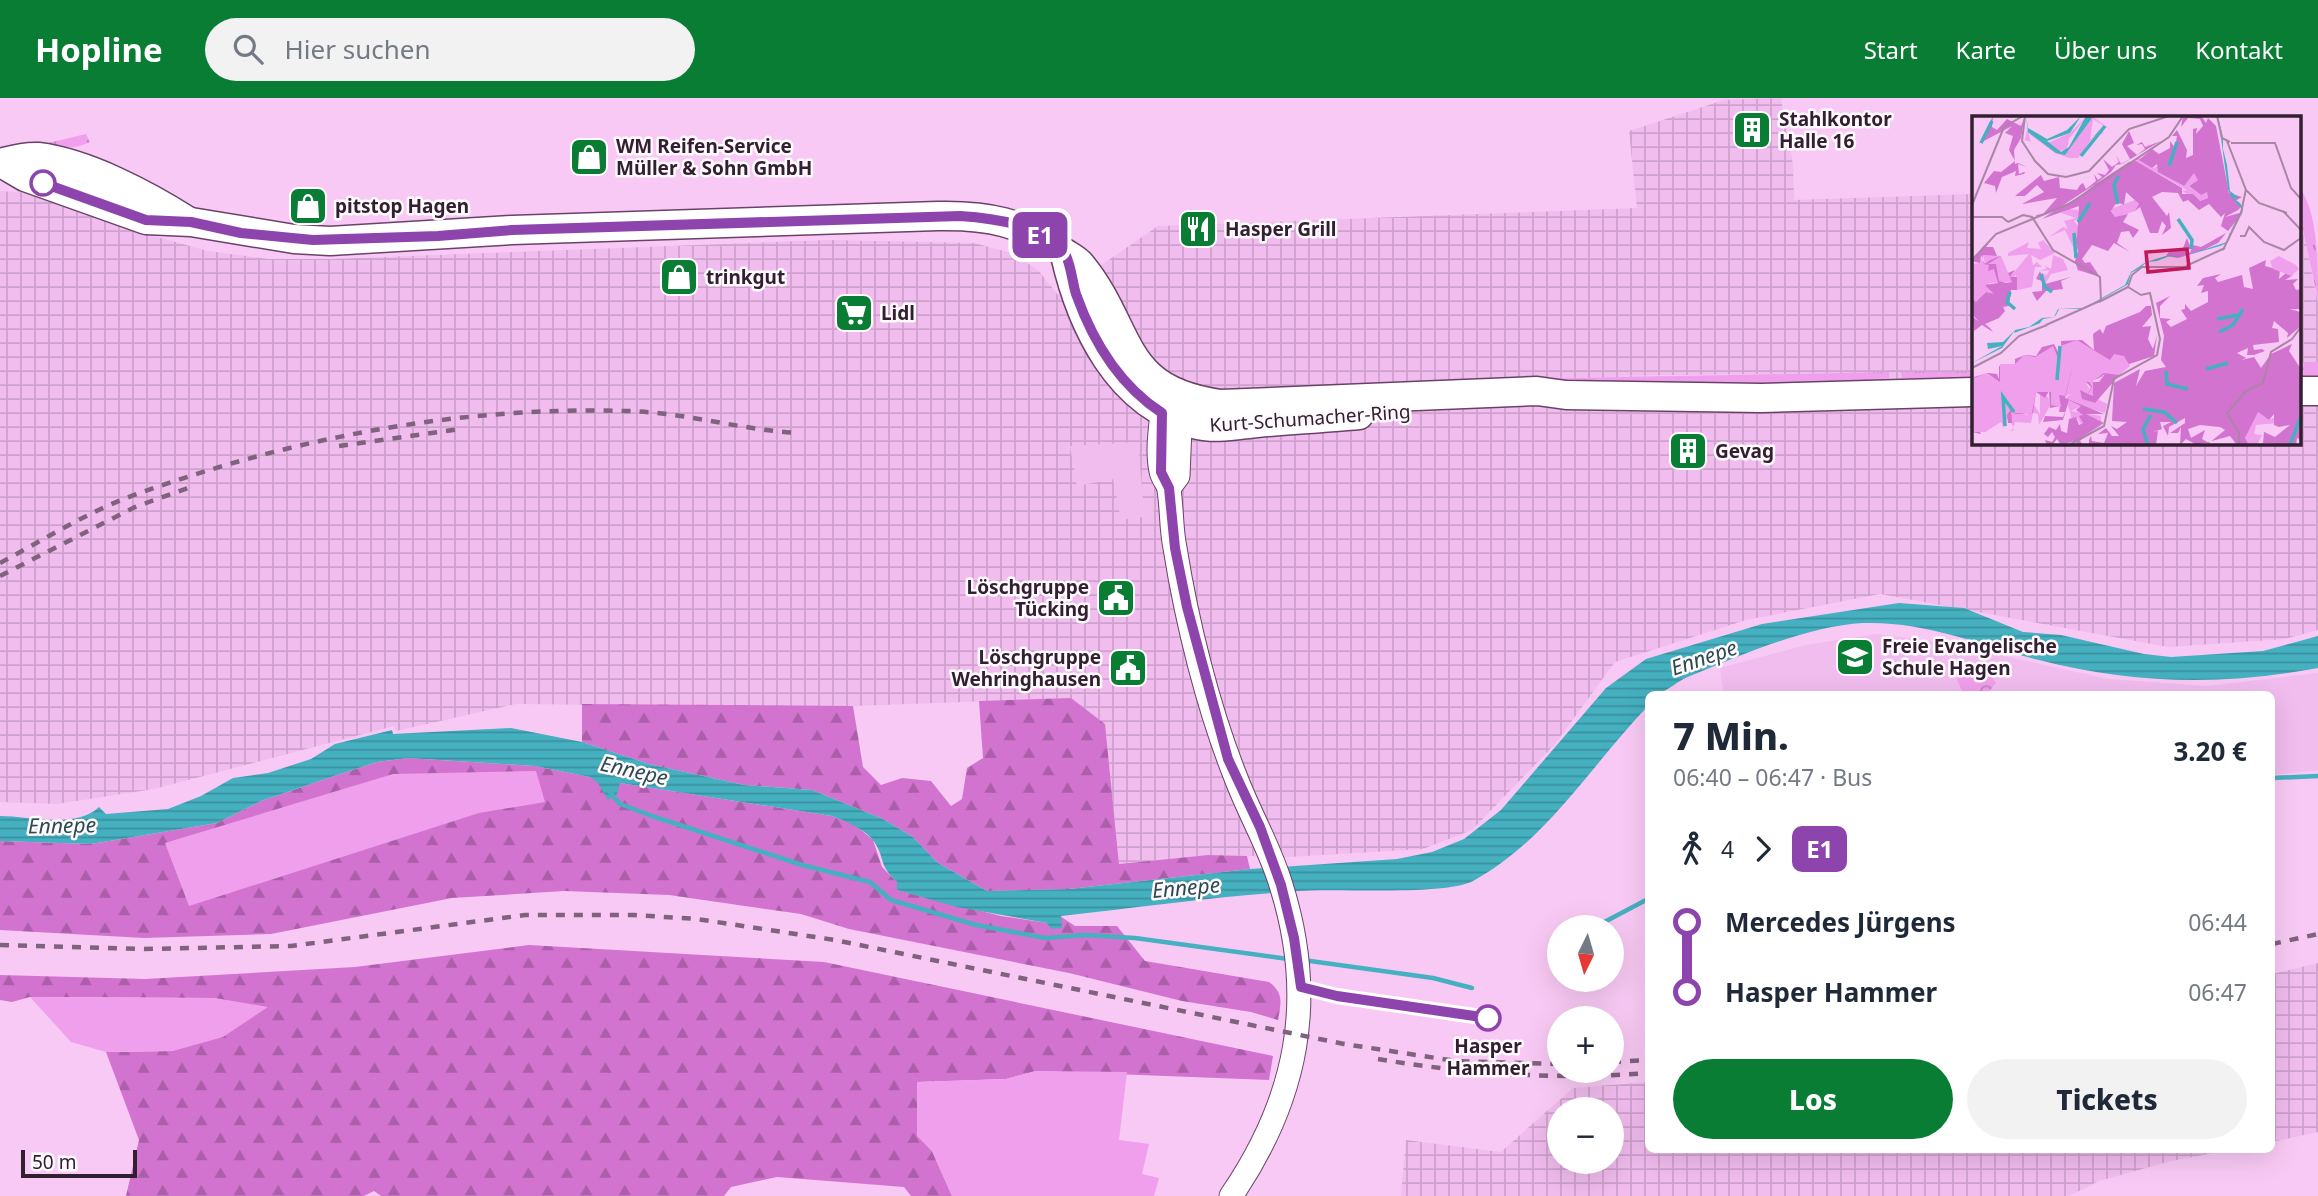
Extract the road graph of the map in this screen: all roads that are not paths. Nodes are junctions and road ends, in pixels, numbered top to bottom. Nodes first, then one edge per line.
1 (1, 163) edge
2 (2300, 391) edge
3 (2318, 391) edge
4 (1972, 392) edge
5 (1566, 395) junction
6 (1175, 410) junction
7 (1231, 1196) edge

1 - 6 main road, Kurt-Schumacher-Ring
2 - 3 main road
4 - 5 main road
5 - 6 main road, Kurt-Schumacher-Ring
5 - 6 main road, Kurt-Schumacher-Ring
6 - 7 street

